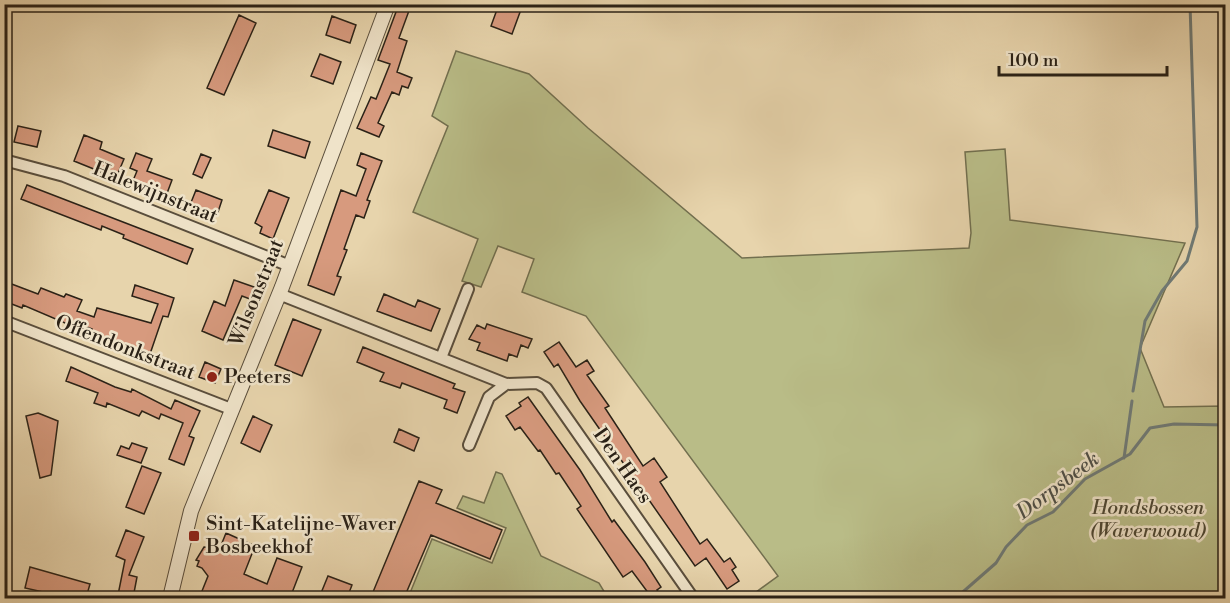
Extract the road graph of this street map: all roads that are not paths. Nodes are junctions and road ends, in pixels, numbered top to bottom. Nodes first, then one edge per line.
1 (388, 4) edge
2 (4, 160) edge
3 (290, 266) junction
4 (468, 289) dead end
5 (279, 294) junction
6 (4, 321) edge
7 (441, 358) junction
8 (506, 384) junction
9 (231, 409) junction
10 (469, 445) dead end
11 (170, 598) edge
12 (693, 598) edge

1 - 3 street, Wilsonstraat
2 - 3 street, Halewijnstraat
3 - 5 street, Wilsonstraat
4 - 7 street
5 - 7 street, Den Haes
5 - 9 street, Wilsonstraat
6 - 9 street, Offendonkstraat
7 - 8 street, Den Haes
8 - 10 street
8 - 12 street, Den Haes
9 - 11 street, Wilsonstraat

